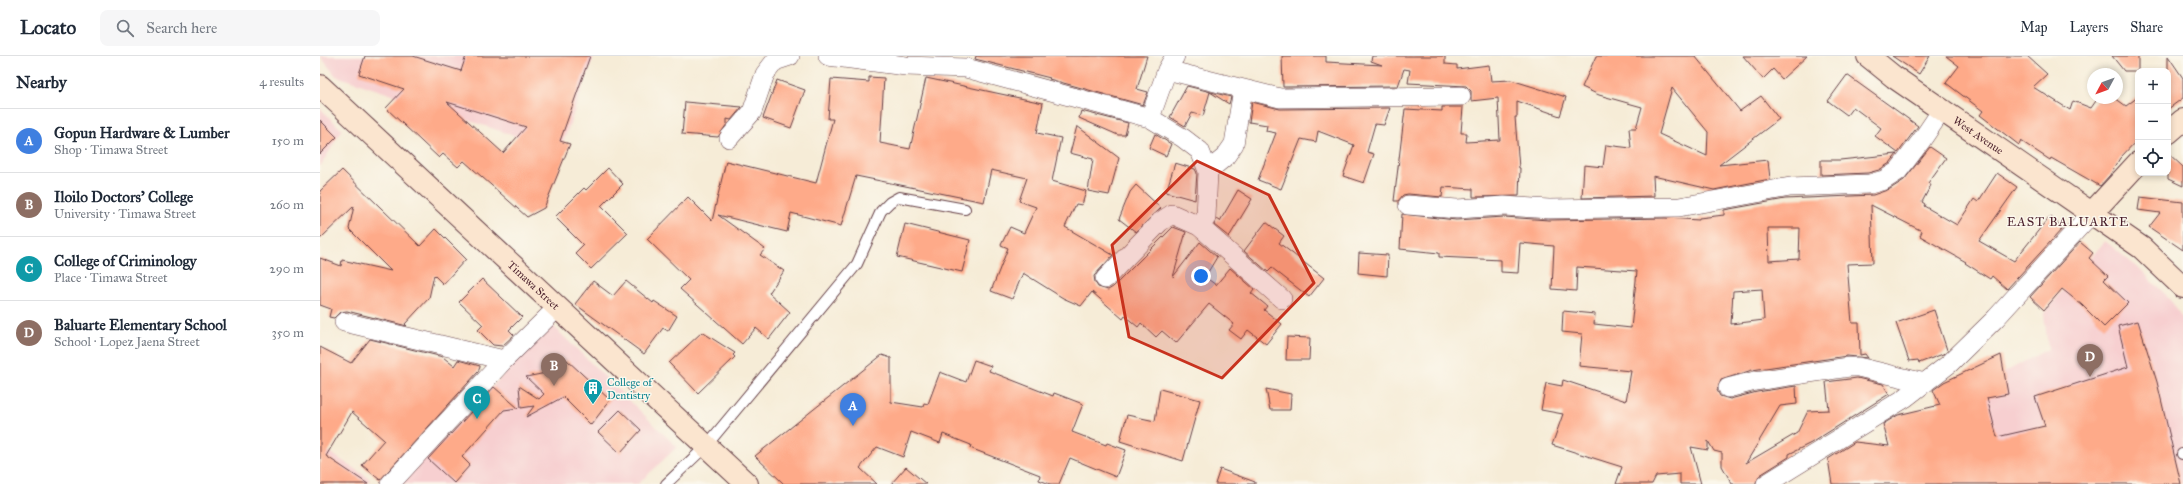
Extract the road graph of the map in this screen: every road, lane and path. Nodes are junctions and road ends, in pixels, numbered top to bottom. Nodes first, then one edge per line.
1 (790, 56) edge
2 (828, 56) edge
3 (837, 56) edge
4 (1868, 56) edge
5 (1171, 63) edge
6 (320, 86) edge
7 (1243, 89) junction
8 (1461, 96) dead end
9 (1942, 110) junction
10 (1150, 118) junction
11 (2183, 120) edge
12 (2171, 130) edge
13 (729, 138) dead end
14 (2135, 166) edge
15 (1208, 171) junction
16 (1408, 205) dead end
17 (965, 209) dead end
18 (2090, 214) junction
19 (1199, 226) junction
20 (1105, 279) dead end
21 (2183, 287) edge
22 (1282, 299) dead end
23 (558, 307) junction
24 (344, 322) dead end
25 (504, 360) junction
26 (1925, 383) junction
27 (1728, 388) dead end
28 (706, 446) junction
29 (390, 484) edge
30 (666, 484) edge
31 (747, 484) edge
32 (1766, 484) edge

1 - 13 street
2 - 3 street
3 - 10 street
4 - 9 street, West Avenue
5 - 7 street
5 - 10 street
6 - 23 street, Timawa Street
7 - 8 street
7 - 15 street
9 - 16 street
9 - 18 street, West Avenue
10 - 15 street
11 - 12 street
14 - 18 street
15 - 19 street
17 - 28 lane
18 - 21 street, West Avenue
18 - 26 street
19 - 20 street
19 - 22 street
23 - 25 street
23 - 28 street, Timawa Street
24 - 25 street
25 - 29 street
26 - 27 street
26 - 32 street
28 - 30 lane
28 - 31 street, Timawa Street

